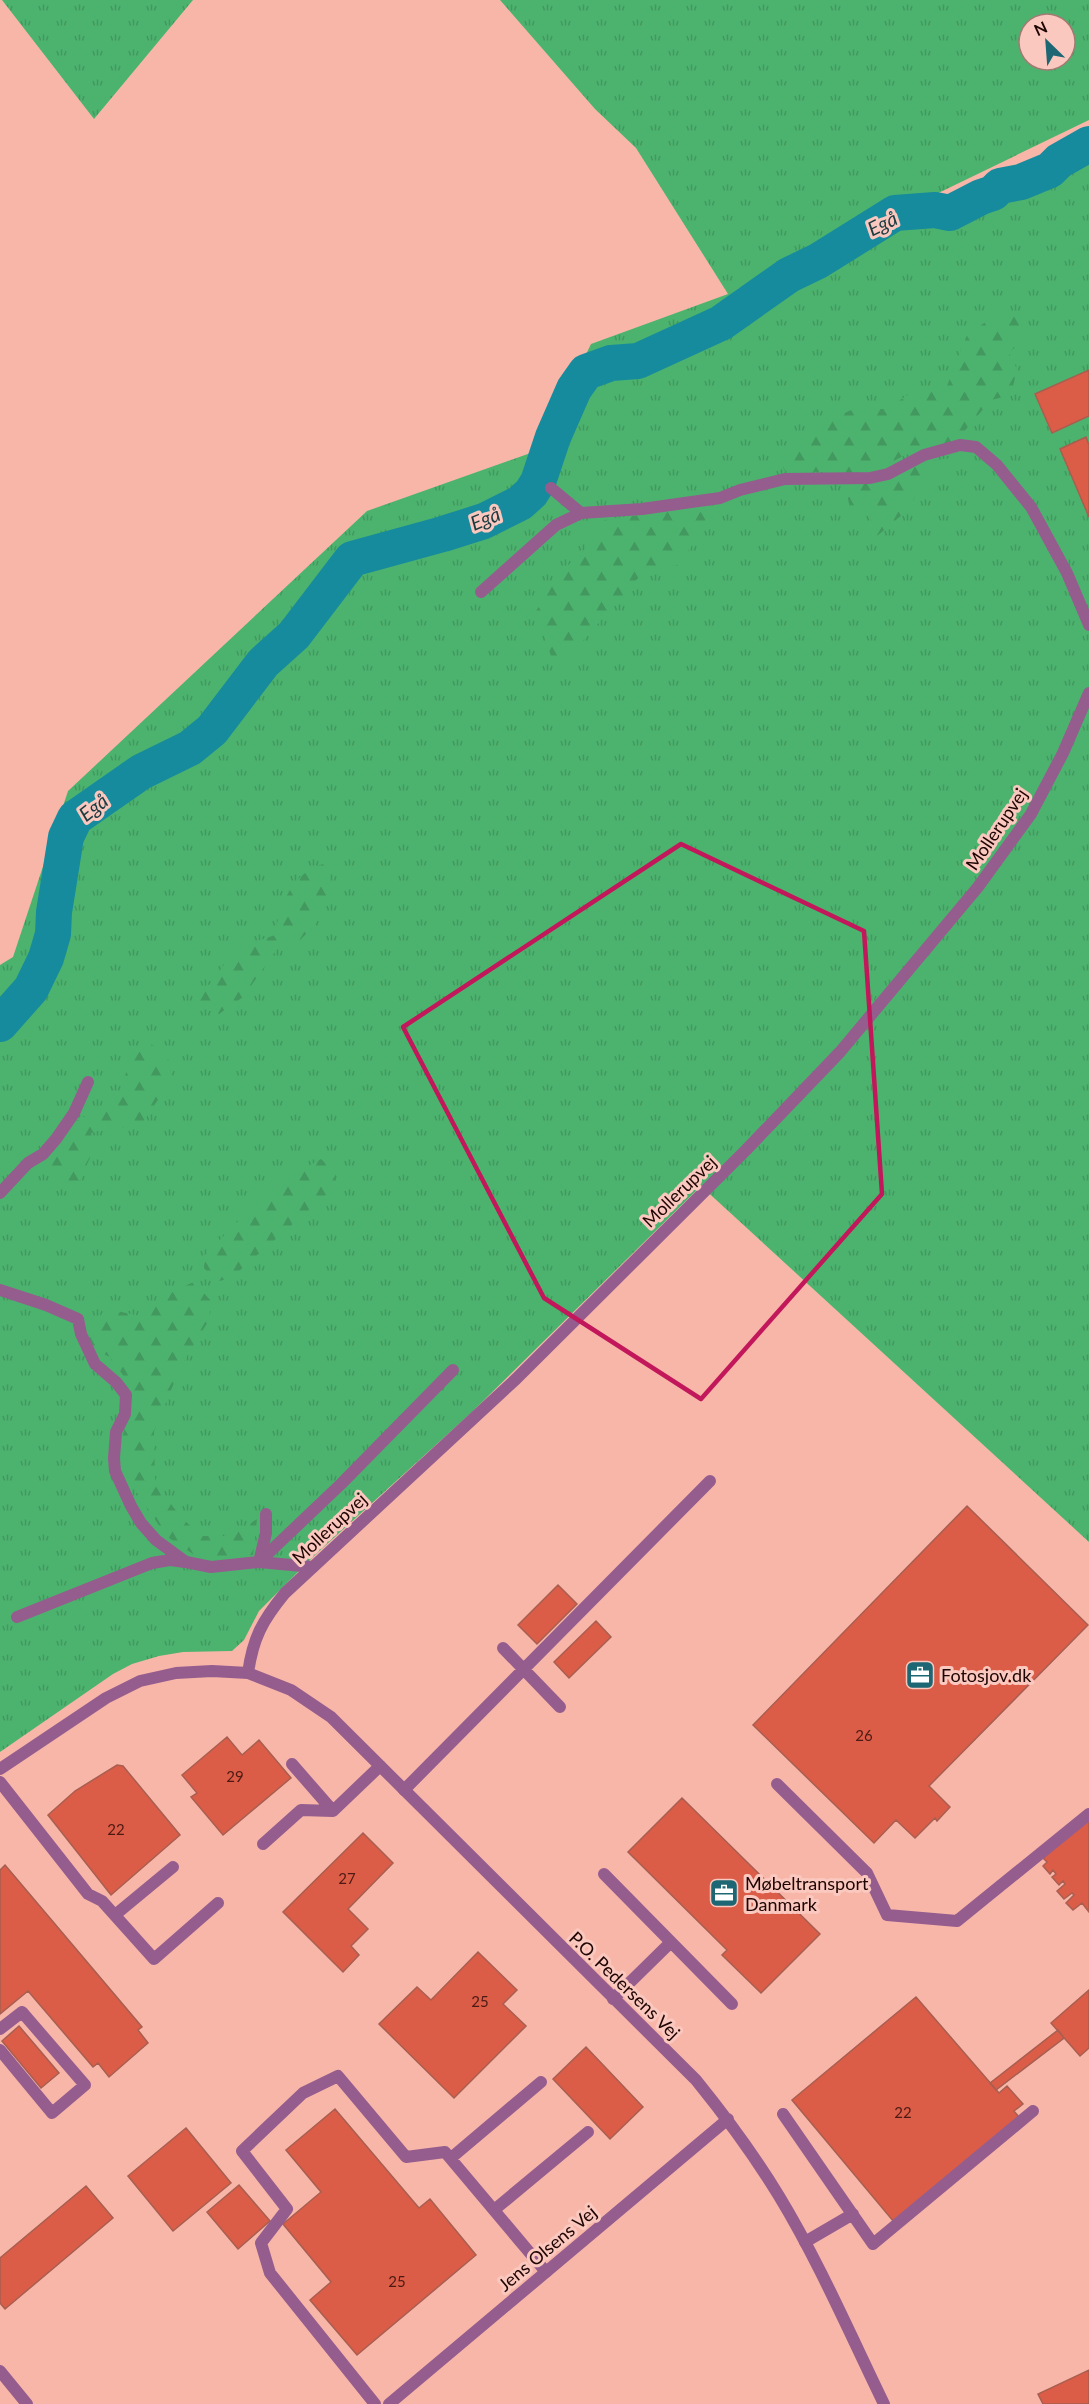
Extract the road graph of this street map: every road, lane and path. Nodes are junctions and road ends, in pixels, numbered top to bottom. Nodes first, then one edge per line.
1 (551, 488) dead end
2 (580, 513) junction
3 (481, 592) dead end
4 (1089, 625) edge
5 (1089, 693) edge
6 (88, 1082) dead end
7 (0, 1193) edge
8 (0, 1290) edge
9 (453, 1370) dead end
10 (710, 1482) dead end
11 (266, 1514) dead end
12 (186, 1562) junction
13 (259, 1562) junction
14 (314, 1567) junction
15 (17, 1617) dead end
16 (503, 1648) dead end
17 (524, 1669) junction
18 (248, 1674) junction
19 (560, 1707) dead end
20 (292, 1764) dead end
21 (380, 1766) junction
22 (0, 1769) edge
23 (0, 1782) edge
24 (777, 1784) dead end
25 (404, 1790) junction
26 (333, 1810) junction
27 (1089, 1814) edge
28 (263, 1844) dead end
29 (173, 1867) dead end
30 (604, 1874) dead end
31 (218, 1903) dead end
32 (115, 1915) junction
33 (670, 1943) junction
34 (613, 1999) junction
35 (732, 2004) dead end
36 (0, 2029) edge
37 (0, 2050) edge
38 (542, 2082) dead end
39 (1033, 2110) dead end
40 (783, 2114) dead end
41 (728, 2119) junction
42 (588, 2132) dead end
43 (451, 2158) junction
44 (494, 2210) junction
45 (853, 2214) junction
46 (805, 2242) junction
47 (546, 2272) junction
48 (0, 2371) edge
49 (27, 2404) edge
50 (375, 2404) edge
51 (390, 2404) edge
52 (884, 2404) edge

1 - 2 street
2 - 3 street
2 - 4 street
5 - 14 street, Mollerupvej
6 - 7 street
8 - 12 street
9 - 13 street
10 - 17 street
11 - 13 street
12 - 13 street
12 - 15 street
13 - 14 street
14 - 18 street, Mollerupvej
16 - 17 street
17 - 19 street
17 - 25 street
18 - 21 street, P.O. Pedersens Vej
18 - 22 street, P.O. Pedersens Vej
20 - 26 street
21 - 25 street, P.O. Pedersens Vej
21 - 26 street
23 - 32 street
24 - 27 street
25 - 34 street, P.O. Pedersens Vej
26 - 28 street
29 - 32 street
30 - 33 street
31 - 32 street
33 - 34 street
33 - 35 street
34 - 41 street, P.O. Pedersens Vej
36 - 37 street
38 - 43 street
39 - 45 street
40 - 45 street
41 - 46 street, P.O. Pedersens Vej
41 - 47 street, Jens Olsens Vej
42 - 44 street
43 - 44 street
43 - 50 street
44 - 47 street
45 - 46 street
46 - 52 street, P.O. Pedersens Vej
47 - 51 street, Jens Olsens Vej
48 - 49 street

